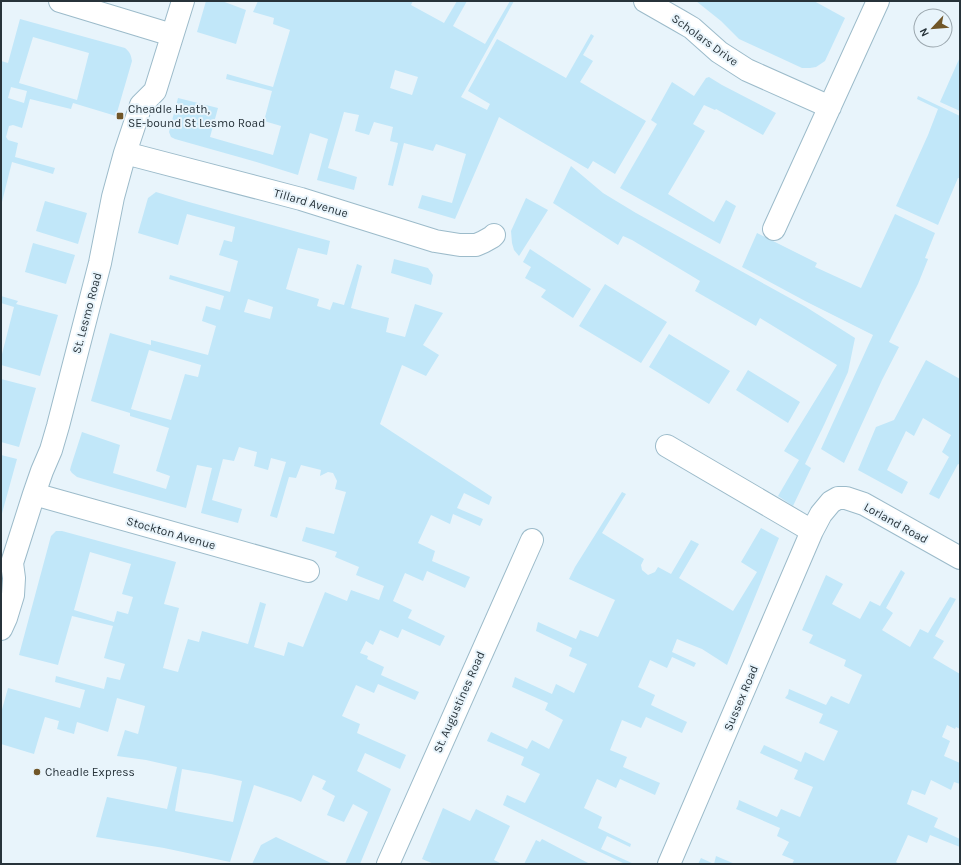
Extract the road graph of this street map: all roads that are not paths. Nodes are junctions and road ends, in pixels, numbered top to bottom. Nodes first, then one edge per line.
1 (60, 1) edge
2 (183, 1) edge
3 (645, 1) edge
4 (878, 1) edge
5 (172, 35) junction
6 (830, 107) junction
7 (125, 153) junction
8 (774, 229) dead end
9 (494, 235) dead end
10 (667, 446) dead end
11 (34, 494) junction
12 (831, 502) joint
13 (812, 531) junction
14 (532, 540) dead end
15 (960, 558) edge
16 (7, 561) edge
17 (308, 571) dead end
18 (1, 629) edge
19 (388, 864) edge
20 (669, 864) edge

1 - 5 street
2 - 5 street, St. Lesmo Road
3 - 6 street, Scholars Drive
4 - 6 street
5 - 7 street, St. Lesmo Road
6 - 8 street
7 - 9 street, Tillard Avenue
7 - 11 street, St. Lesmo Road
10 - 13 street
11 - 16 street, St. Lesmo Road
11 - 17 street, Stockton Avenue
12 - 13 street, Sussex Road
12 - 15 street, Lorland Road
13 - 20 street, Sussex Road
14 - 19 street, St. Augustines Road
16 - 18 street, St. Lesmo Road

